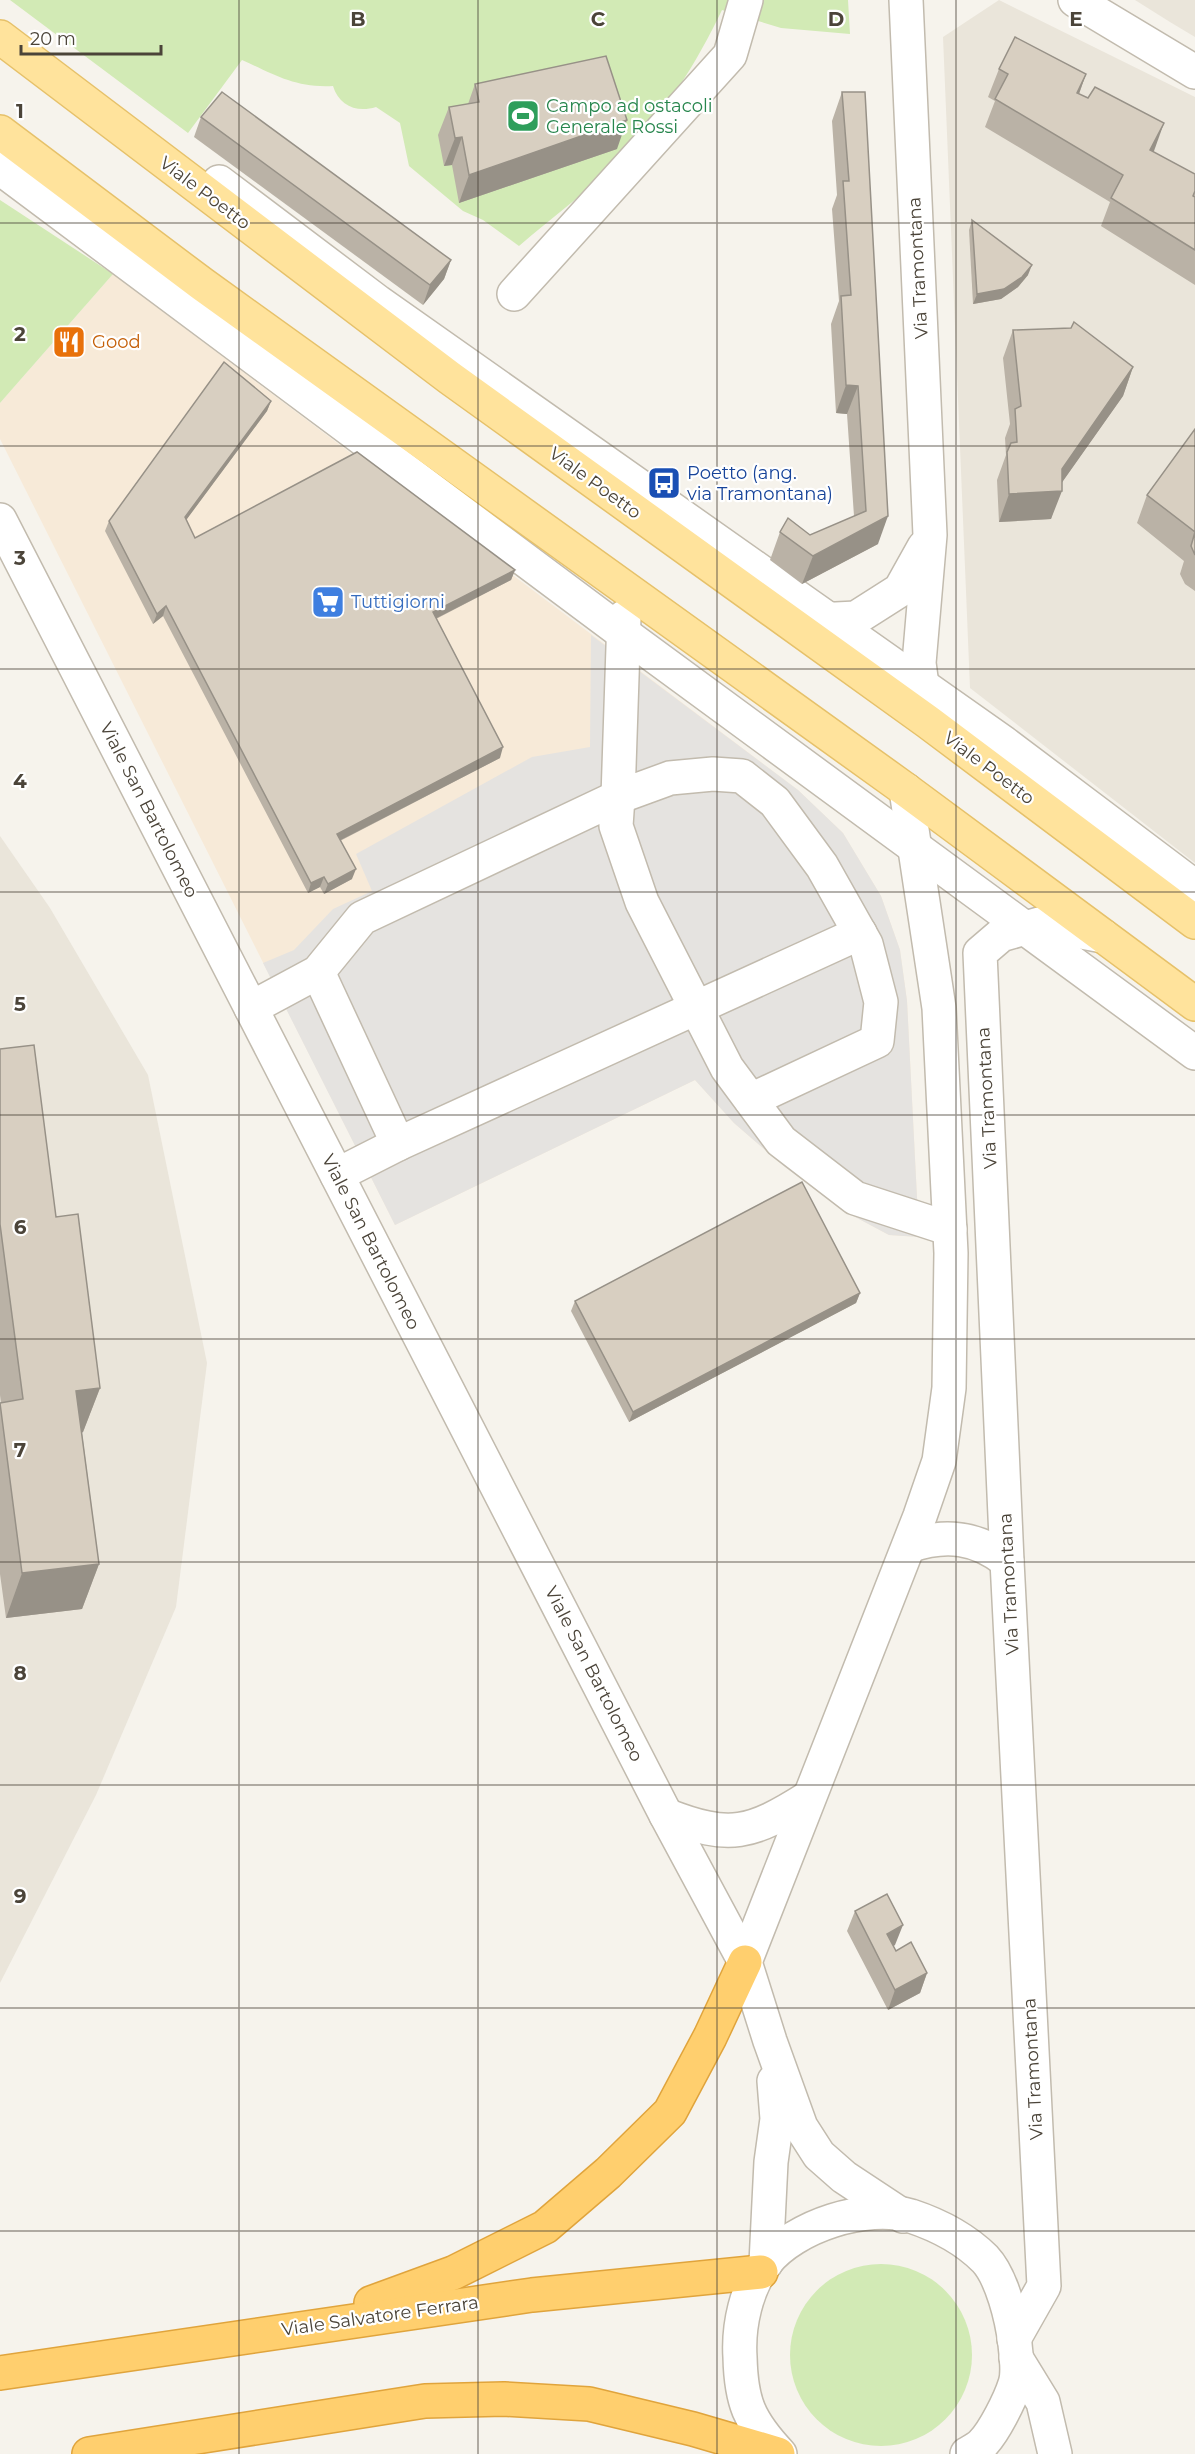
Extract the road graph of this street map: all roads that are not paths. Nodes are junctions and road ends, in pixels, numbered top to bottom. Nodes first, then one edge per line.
1 (746, 0) edge
2 (906, 0) edge
3 (1075, 0) edge
4 (0, 21) edge
5 (0, 38) edge
6 (1195, 72) edge
7 (0, 132) edge
8 (0, 168) edge
9 (514, 294) dead end
10 (0, 520) edge
11 (930, 535) junction
12 (625, 588) junction
13 (829, 619) junction
14 (789, 622) junction
15 (623, 633) junction
16 (922, 685) junction
17 (928, 722) junction
18 (906, 790) junction
19 (618, 797) junction
20 (915, 847) junction
21 (1195, 887) edge
22 (1195, 922) edge
23 (1024, 928) junction
24 (860, 933) junction
25 (1103, 936) junction
26 (318, 972) junction
27 (1195, 1004) edge
28 (696, 1007) junction
29 (251, 1008) junction
30 (1195, 1053) edge
31 (751, 1100) junction
32 (398, 1144) junction
33 (337, 1175) junction
34 (950, 1229) junction
35 (909, 1546) junction
36 (1007, 1562) junction
37 (808, 1798) junction
38 (666, 1815) junction
39 (745, 1962) junction
40 (770, 2041) junction
41 (903, 2216) junction
42 (763, 2267) junction
43 (310, 2326) junction
44 (1015, 2360) junction
45 (0, 2373) edge
46 (998, 2418) junction
47 (1056, 2447) edge
48 (89, 2454) edge
49 (779, 2454) edge
50 (967, 2454) edge
51 (996, 2454) edge

1 - 9 street
2 - 11 street, Via Tramontana
3 - 6 street
4 - 13 street, Viale Poetto
5 - 14 main road, Viale Poetto
7 - 12 main road
8 - 15 street
10 - 29 street, Viale San Bartolomeo
11 - 13 street
11 - 16 street, Via Tramontana
12 - 15 street
12 - 18 main road
13 - 14 street
13 - 16 street, Viale Poetto
14 - 17 main road, Viale Poetto
15 - 19 street
15 - 20 street
16 - 17 street, Via Tramontana
16 - 21 street, Viale Poetto
17 - 22 main road, Viale Poetto
18 - 20 street
18 - 25 main road
19 - 24 street
19 - 26 street
19 - 28 street
20 - 23 street
20 - 34 street
23 - 25 street, Via Tramontana
23 - 30 street
23 - 36 street, Via Tramontana
24 - 28 street
24 - 31 street
25 - 27 main road
26 - 29 street
26 - 32 street
28 - 31 street
28 - 32 street
29 - 33 street, Viale San Bartolomeo
31 - 34 street
32 - 33 street
33 - 38 street, Viale San Bartolomeo
34 - 35 street
35 - 36 street
35 - 37 street
36 - 44 street, Via Tramontana
37 - 38 street
37 - 39 street
38 - 39 street, Viale San Bartolomeo
39 - 40 street, Viale San Bartolomeo
39 - 43 highway
40 - 41 street, Viale San Bartolomeo
40 - 42 street, Viale San Bartolomeo
41 - 42 street
41 - 44 street
42 - 43 highway, Viale Salvatore Ferrara
42 - 49 street
43 - 45 highway, Viale Salvatore Ferrara
44 - 46 street, Via Tramontana
44 - 47 street
46 - 50 street, Via Tramontana
46 - 51 street
48 - 49 highway

